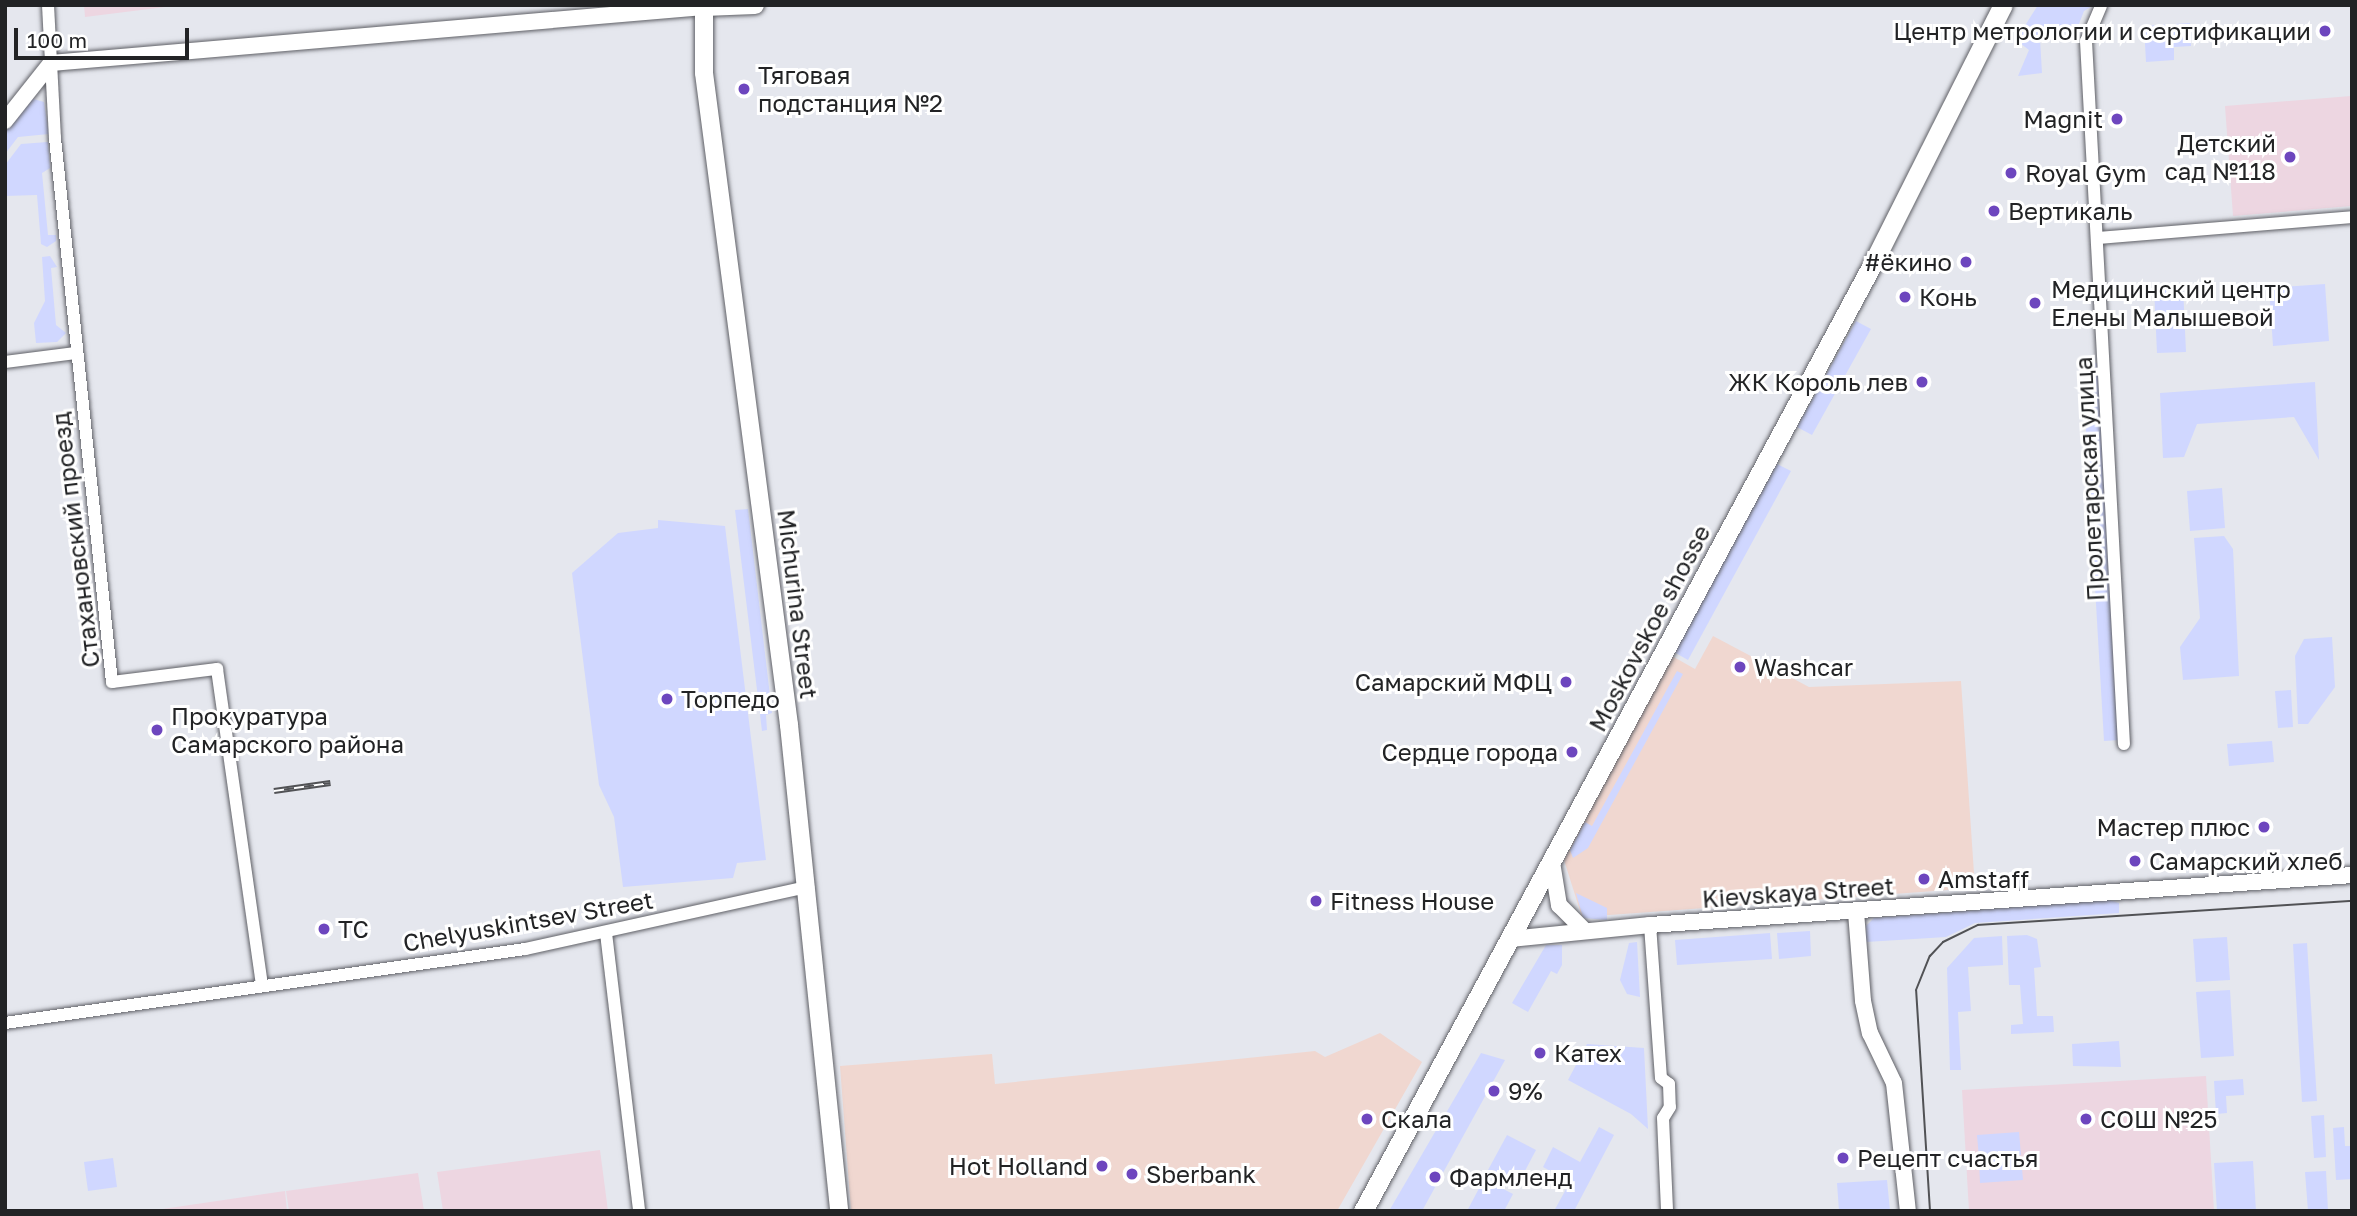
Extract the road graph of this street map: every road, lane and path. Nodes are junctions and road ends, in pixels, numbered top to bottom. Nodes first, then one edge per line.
1 (48, 5) edge
2 (755, 5) edge
3 (2003, 5) edge
4 (2015, 5) edge
5 (704, 6) edge
6 (2101, 6) edge
7 (51, 63) junction
8 (1975, 67) junction
9 (5, 121) edge
10 (2352, 217) edge
11 (2098, 238) junction
12 (75, 353) junction
13 (5, 362) edge
14 (2124, 744) dead end
15 (1552, 862) junction
16 (2352, 875) edge
17 (808, 887) junction
18 (1856, 912) junction
19 (1650, 925) junction
20 (1584, 930) junction
21 (606, 933) junction
22 (1510, 939) junction
23 (262, 986) junction
24 (5, 1023) edge
25 (639, 1211) edge
26 (839, 1211) edge
27 (1363, 1211) edge
28 (1667, 1211) edge
29 (1908, 1211) edge

1 - 7 street, Стахановский проезд
2 - 5 main road
3 - 8 main road, Moskovskoe shosse
4 - 8 main road, Moskovskoe shosse
5 - 7 street
5 - 17 main road, Michurina Street
6 - 11 street, Пролетарская улица
7 - 9 street
7 - 12 street, Стахановский проезд
8 - 15 main road, Moskovskoe shosse
10 - 11 street
11 - 14 street, Пролетарская улица
12 - 13 street
12 - 23 street, Стахановский проезд
15 - 20 street
15 - 22 main road, Moskovskoe shosse
16 - 18 street, Kievskaya Street
17 - 21 street, Chelyuskintsev Street
17 - 26 main road, Michurina Street
18 - 19 street, Kievskaya Street
18 - 29 street
19 - 20 street, Kievskaya Street
19 - 28 street
20 - 22 street, Kievskaya Street
21 - 23 street, Chelyuskintsev Street
21 - 25 street
22 - 27 main road, Moskovskoe shosse
23 - 24 street, Chelyuskintsev Street

